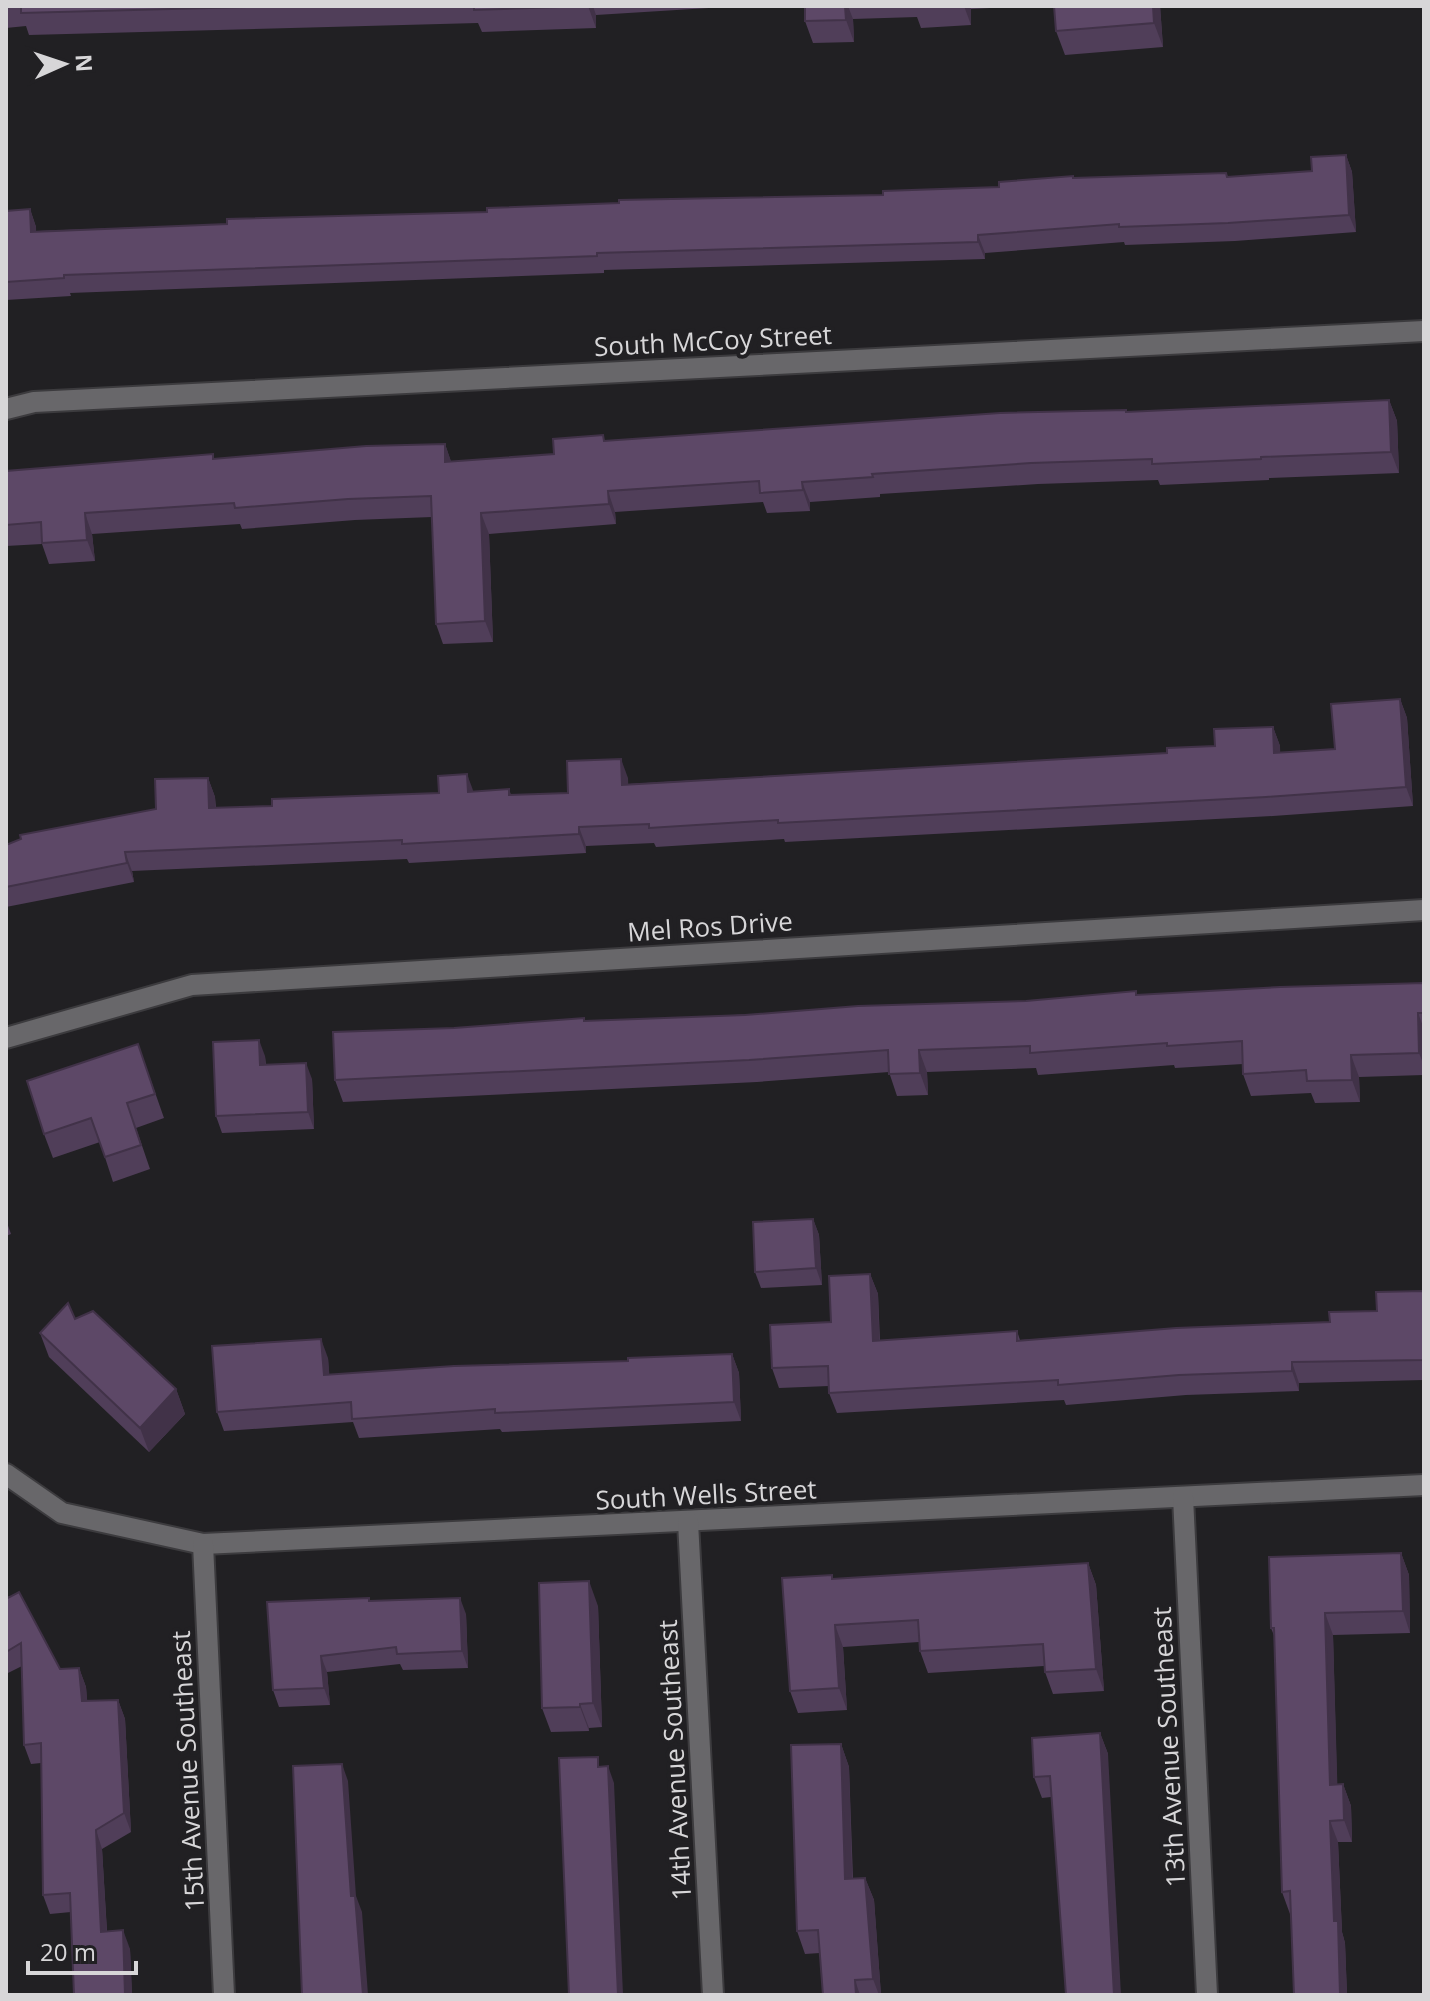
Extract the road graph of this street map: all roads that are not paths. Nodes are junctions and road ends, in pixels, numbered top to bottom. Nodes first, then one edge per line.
1 (1424, 331) edge
2 (6, 409) edge
3 (1424, 910) edge
4 (6, 1038) edge
5 (6, 1474) edge
6 (1424, 1485) edge
7 (1183, 1497) junction
8 (688, 1522) junction
9 (203, 1544) junction
10 (224, 1995) edge
11 (713, 1995) edge
12 (1207, 1995) edge

1 - 2 street, South McCoy Street
3 - 4 street, Mel Ros Drive
5 - 9 street, South Wells Street
6 - 7 street, South Wells Street
7 - 8 street, South Wells Street
7 - 12 street, 13th Avenue Southeast
8 - 9 street, South Wells Street
8 - 11 street, 14th Avenue Southeast
9 - 10 street, 15th Avenue Southeast

